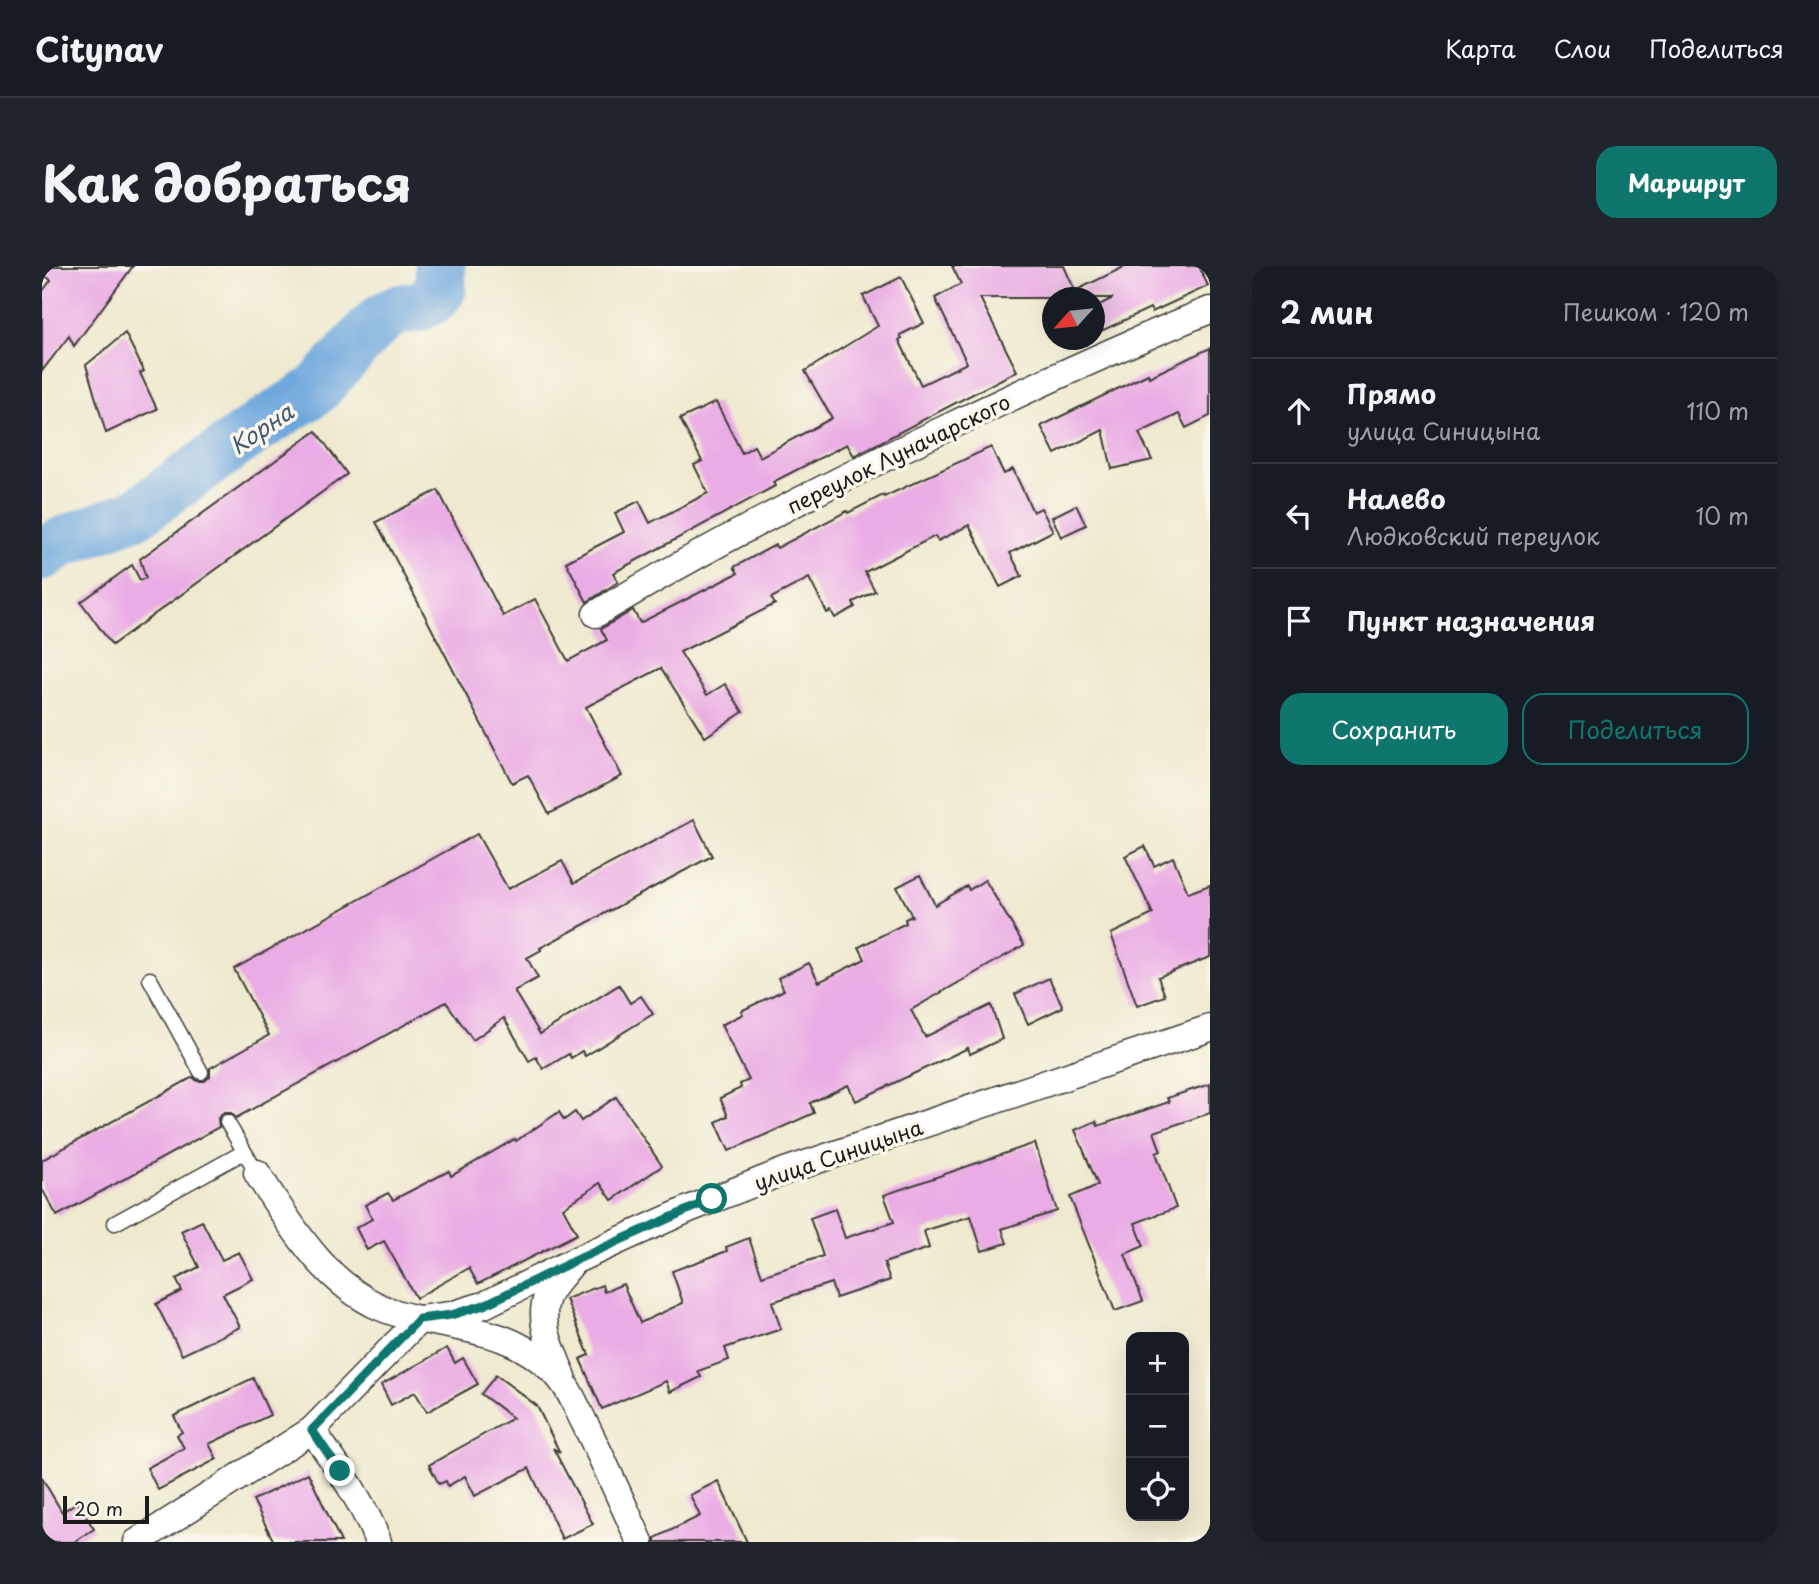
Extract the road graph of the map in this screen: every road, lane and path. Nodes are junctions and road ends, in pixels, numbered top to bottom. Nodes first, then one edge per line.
1 (1210, 310) edge
2 (596, 614) dead end
3 (150, 979) dead end
4 (1210, 1028) edge
5 (201, 1072) dead end
6 (228, 1122) dead end
7 (251, 1163) junction
8 (115, 1223) dead end
9 (576, 1260) junction
10 (419, 1319) junction
11 (567, 1388) junction
12 (312, 1430) junction
13 (138, 1542) edge
14 (379, 1542) edge
15 (640, 1542) edge

1 - 2 street, переулок Луначарского
3 - 5 lane
4 - 9 street, улица Синицына
6 - 7 lane
7 - 8 lane
7 - 10 street
9 - 10 street, улица Синицына
9 - 11 street
10 - 11 street
10 - 12 street
11 - 15 street
12 - 13 street
12 - 14 street

